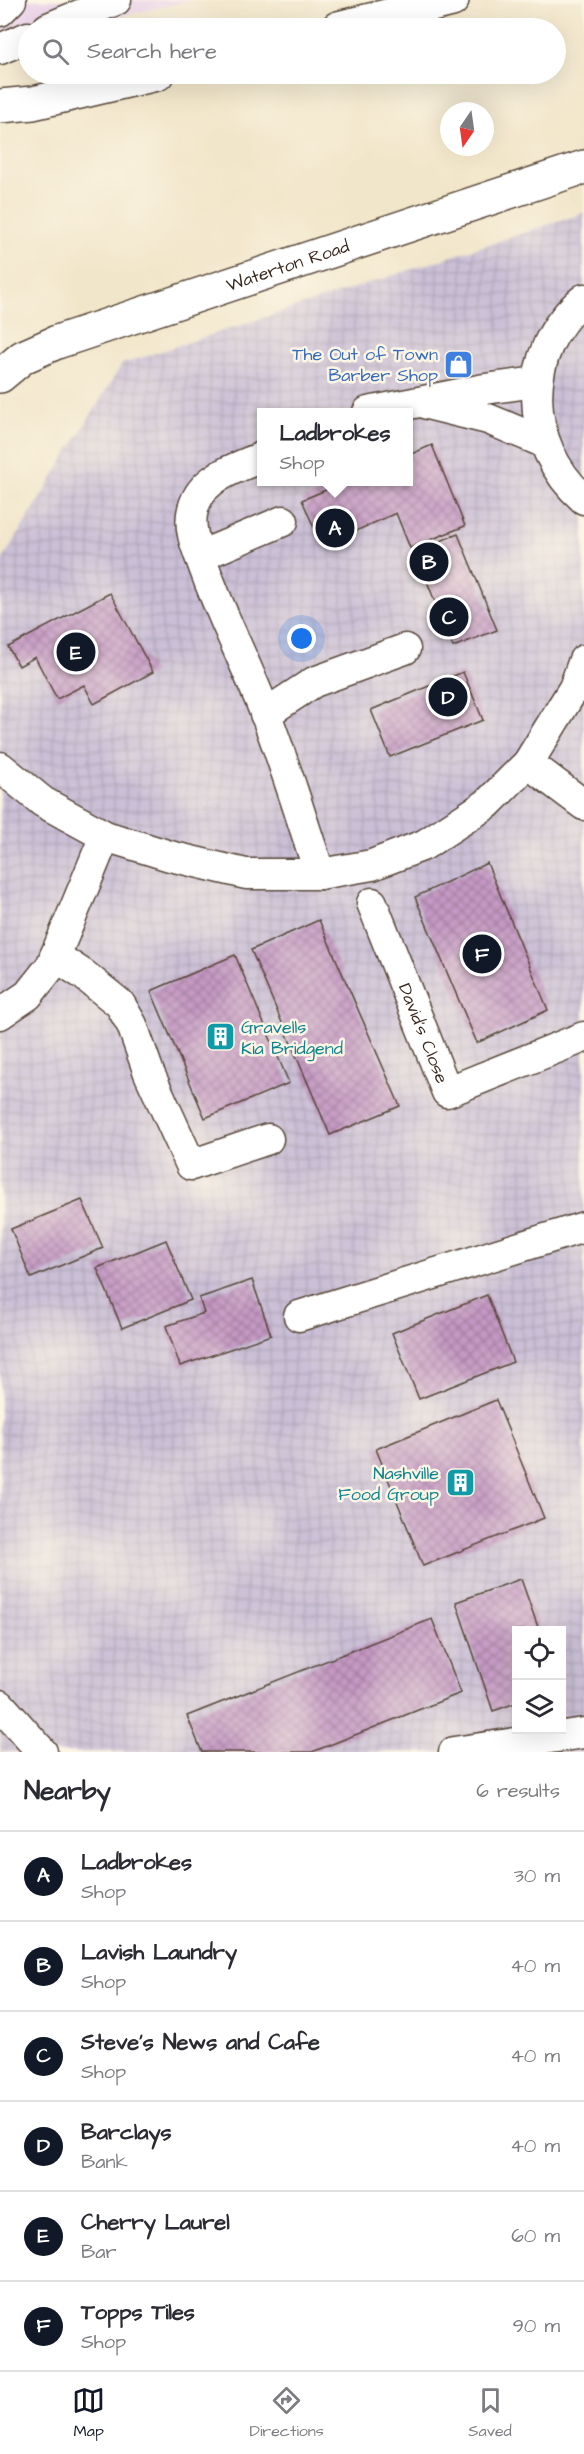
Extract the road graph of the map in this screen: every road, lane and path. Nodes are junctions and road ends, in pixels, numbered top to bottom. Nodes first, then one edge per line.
1 (11, 0) edge
2 (117, 0) edge
3 (452, 0) edge
4 (0, 11) edge
5 (73, 18) edge
6 (379, 18) edge
7 (18, 41) edge
8 (0, 49) edge
9 (114, 84) edge
10 (0, 106) edge
11 (584, 167) edge
12 (584, 299) edge
13 (0, 376) edge
14 (536, 382) junction
15 (418, 402) junction
16 (388, 408) edge
17 (543, 442) junction
18 (257, 459) edge
19 (583, 502) edge
20 (284, 521) dead end
21 (200, 556) junction
22 (405, 649) dead end
23 (584, 660) edge
24 (265, 714) junction
25 (528, 763) junction
26 (0, 767) edge
27 (584, 805) edge
28 (105, 836) junction
29 (320, 874) junction
30 (372, 903) dead end
31 (55, 956) junction
32 (0, 1014) edge
33 (584, 1037) edge
34 (268, 1139) dead end
35 (584, 1227) edge
36 (299, 1316) dead end
37 (0, 1705) edge
38 (584, 1733) edge
39 (42, 1752) edge
40 (454, 1752) edge

1 - 4 street
2 - 5 street
3 - 6 main road
7 - 8 street
9 - 10 main road
11 - 13 main road, Waterton Road
12 - 14 street
14 - 15 street
14 - 17 street
15 - 16 street
15 - 17 street
17 - 19 street
18 - 21 street
20 - 21 street
21 - 24 street
22 - 24 street
23 - 25 street
24 - 29 street
25 - 27 street
25 - 29 street
26 - 28 street
28 - 29 street
28 - 31 street
30 - 33 street, David's Close
31 - 32 street
31 - 34 street
35 - 36 street
37 - 39 street
38 - 40 street

